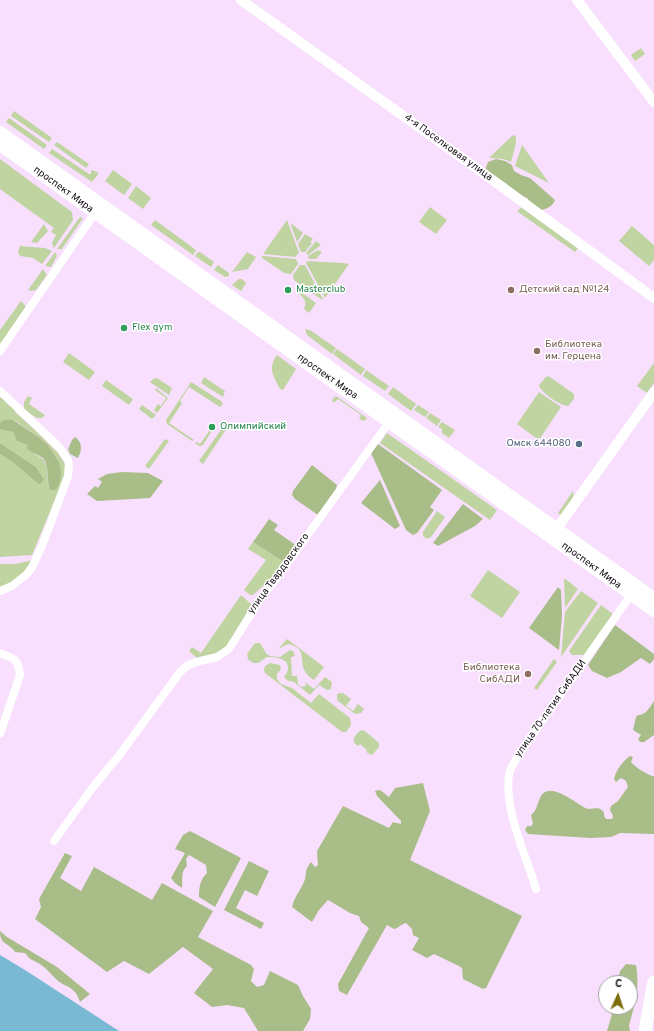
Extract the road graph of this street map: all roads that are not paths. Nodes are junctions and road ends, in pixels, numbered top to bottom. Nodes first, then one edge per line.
1 (241, 0) edge
2 (577, 0) edge
3 (654, 102) edge
4 (0, 132) edge
5 (0, 145) edge
6 (98, 209) junction
7 (654, 298) edge
8 (0, 351) edge
9 (0, 391) edge
10 (654, 392) edge
11 (389, 422) junction
12 (554, 533) junction
13 (0, 591) edge
14 (634, 591) junction
15 (654, 598) edge
16 (654, 611) edge
17 (0, 653) edge
18 (0, 734) edge
19 (54, 841) dead end
20 (536, 889) dead end
21 (654, 982) edge
22 (645, 1031) edge

1 - 7 street, 4-я Поселковая улица
2 - 3 street
4 - 6 main road, проспект Мира
5 - 6 main road, проспект Мира
6 - 8 street
6 - 11 main road, проспект Мира
6 - 12 main road, проспект Мира
9 - 13 street
10 - 12 street
11 - 12 main road, проспект Мира
11 - 19 street, улица Твардовского
12 - 14 main road, проспект Мира
14 - 15 main road, проспект Мира
14 - 16 main road, проспект Мира
14 - 20 street, улица 70-летия СибАДИ
17 - 18 street
21 - 22 main road

